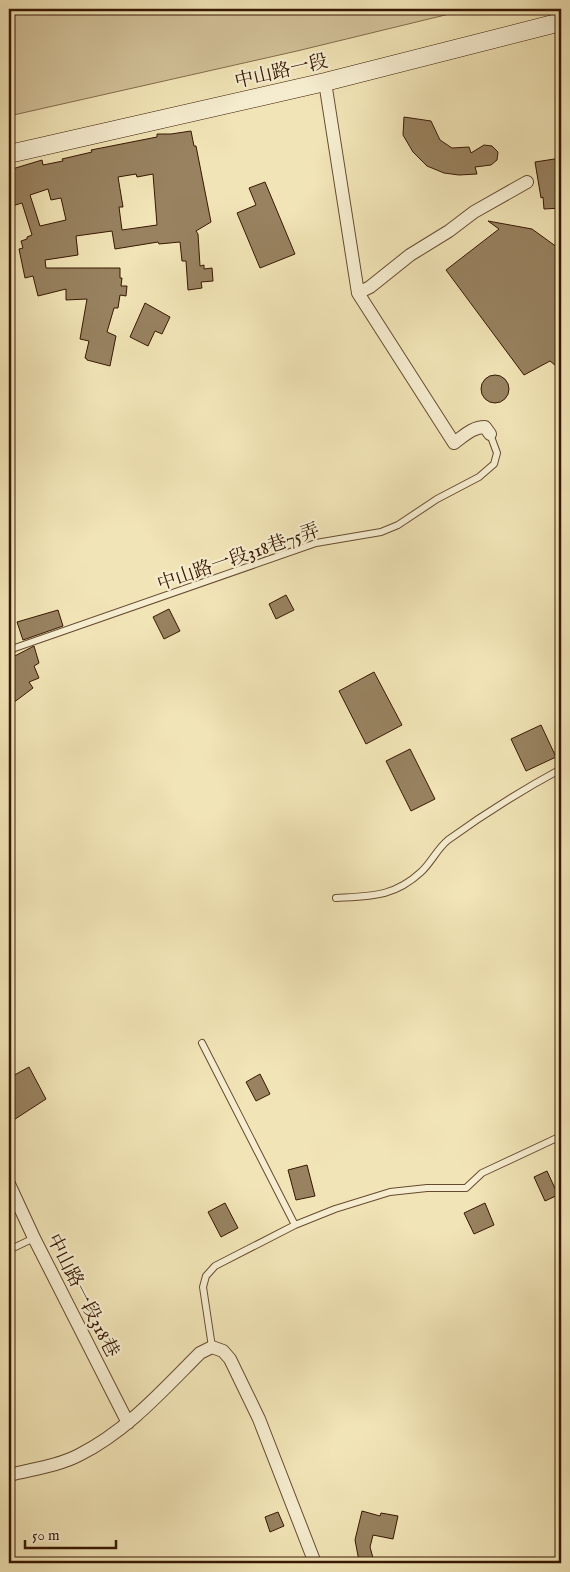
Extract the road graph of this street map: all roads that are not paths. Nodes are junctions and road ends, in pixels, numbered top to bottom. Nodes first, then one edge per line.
1 (559, 9) edge
2 (561, 22) edge
3 (325, 82) junction
4 (9, 154) edge
5 (527, 182) dead end
6 (358, 293) junction
7 (490, 434) joint
8 (9, 650) edge
9 (561, 770) edge
10 (336, 898) dead end
11 (202, 1043) dead end
12 (561, 1136) edge
13 (9, 1184) edge
14 (295, 1224) junction
15 (34, 1238) junction
16 (9, 1250) edge
17 (212, 1347) junction
18 (128, 1423) junction
19 (9, 1475) edge
20 (315, 1563) edge

1 - 2 street
2 - 3 street, 中山路一段
3 - 4 street, 中山路一段
3 - 6 street
5 - 6 street
6 - 7 street
7 - 8 lane, 中山路一段318巷75弄
9 - 10 lane
11 - 14 lane
12 - 14 lane
13 - 15 street, 中山路一段318巷
14 - 17 lane
15 - 16 lane
15 - 18 street, 中山路一段318巷
17 - 18 street
17 - 20 street
18 - 19 street

